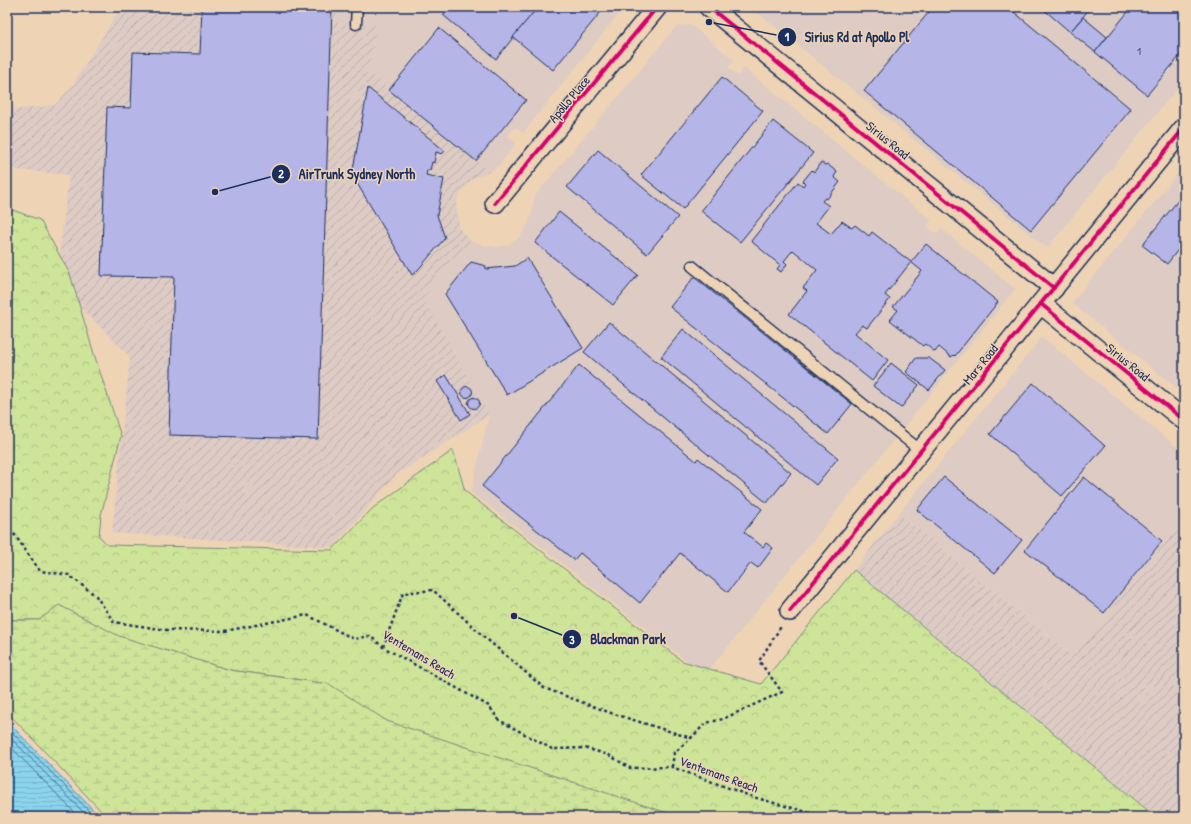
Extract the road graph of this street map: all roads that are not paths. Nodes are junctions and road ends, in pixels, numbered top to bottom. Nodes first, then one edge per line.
1 (358, 7) edge
2 (657, 7) edge
3 (708, 7) edge
4 (356, 24) dead end
5 (1184, 128) edge
6 (495, 203) dead end
7 (692, 266) dead end
8 (1054, 288) junction
9 (1041, 304) junction
10 (1184, 420) edge
11 (921, 451) junction
12 (790, 612) road end

1 - 4 lane
2 - 6 street, Apollo Place
3 - 8 street, Sirius Road
5 - 8 street, Mars Road
7 - 11 lane
8 - 9 street, Mars Road
9 - 10 street, Sirius Road
9 - 11 street, Mars Road
11 - 12 street, Mars Road

